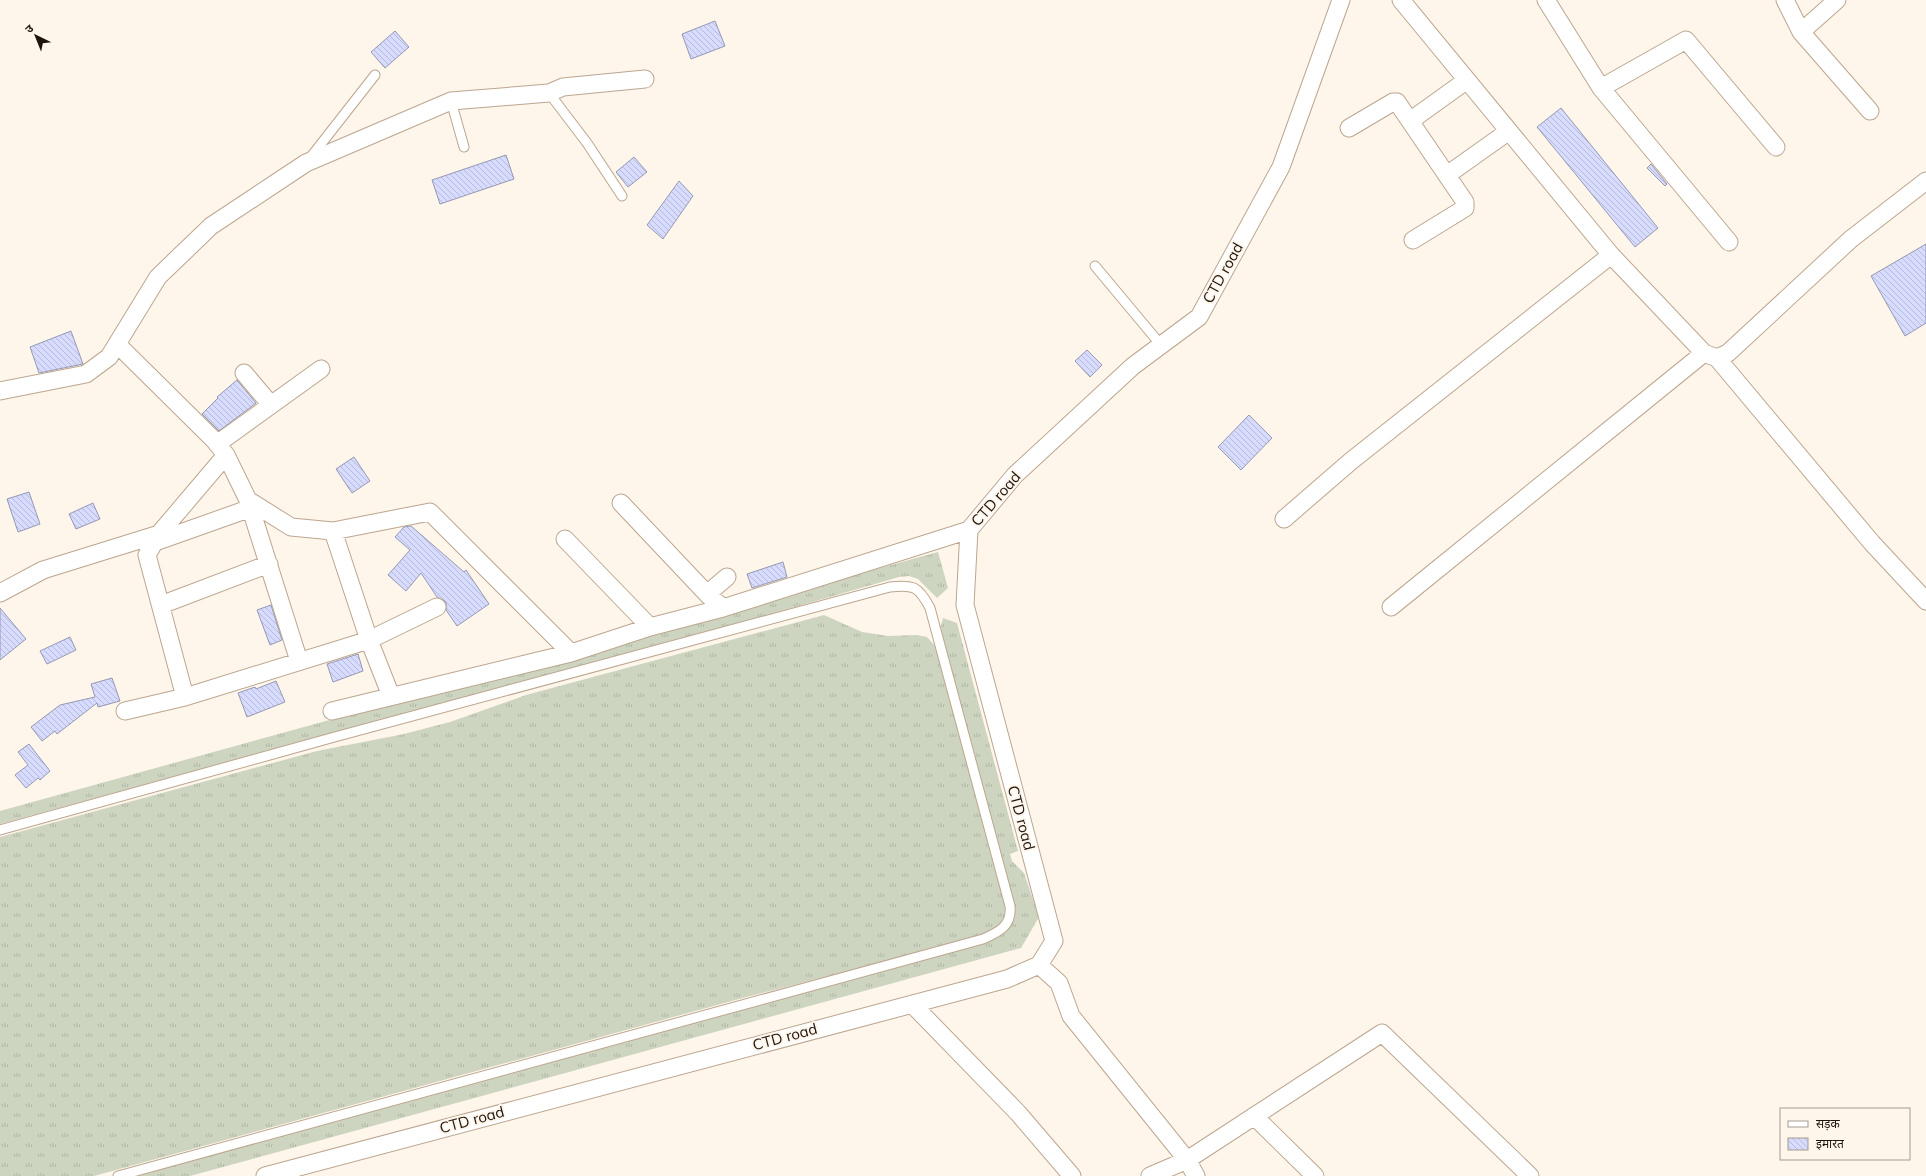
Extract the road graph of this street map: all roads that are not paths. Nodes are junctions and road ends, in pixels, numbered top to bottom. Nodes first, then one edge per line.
1 (1342, 0) edge
2 (1401, 0) edge
3 (1546, 0) edge
4 (1784, 0) edge
5 (1836, 0) edge
6 (1801, 32) junction
7 (375, 75) dead end
8 (645, 79) dead end
9 (1467, 80) junction
10 (1601, 88) junction
11 (549, 93) junction
12 (451, 101) junction
13 (1870, 111) dead end
14 (1410, 120) junction
15 (1349, 128) dead end
16 (1509, 131) junction
17 (464, 147) dead end
18 (1776, 147) dead end
19 (306, 162) junction
20 (1447, 175) junction
21 (1926, 181) edge
22 (622, 196) dead end
23 (1413, 240) dead end
24 (1729, 242) dead end
25 (1611, 255) junction
26 (1095, 266) dead end
27 (118, 344) junction
28 (1161, 345) junction
29 (1711, 355) junction
30 (321, 369) dead end
31 (244, 373) dead end
32 (0, 391) edge
33 (271, 405) junction
34 (222, 449) junction
35 (621, 503) dead end
36 (250, 504) junction
37 (1284, 519) dead end
38 (333, 530) junction
39 (969, 530) junction
40 (157, 538) junction
41 (565, 539) dead end
42 (269, 564) junction
43 (727, 577) dead end
44 (0, 593) edge
45 (707, 594) junction
46 (1926, 601) edge
47 (161, 606) junction
48 (1392, 606) dead end
49 (436, 607) dead end
50 (723, 608) junction
51 (650, 627) junction
52 (369, 640) junction
53 (571, 653) junction
54 (299, 662) junction
55 (391, 696) junction
56 (185, 697) junction
57 (125, 711) dead end
58 (332, 711) dead end
59 (0, 830) edge
60 (1039, 965) junction
61 (912, 1004) junction
62 (1254, 1116) junction
63 (1187, 1160) junction
64 (118, 1176) edge
65 (265, 1176) edge
66 (1072, 1176) edge
67 (1150, 1176) edge
68 (1196, 1176) edge
69 (1315, 1176) edge
70 (1530, 1176) edge

1 - 28 street, CTD road
2 - 9 street
3 - 10 street
4 - 6 street
5 - 6 street
6 - 13 street
7 - 19 lane
8 - 11 street
9 - 14 street
9 - 16 street
10 - 18 street
10 - 24 street
11 - 12 street
11 - 22 lane
12 - 17 lane
12 - 19 street
14 - 15 street
14 - 20 street
16 - 20 street
16 - 25 street
19 - 27 street
20 - 23 street
21 - 29 street
25 - 29 street
25 - 37 street
26 - 28 lane
27 - 32 street
27 - 34 street
28 - 39 street, CTD road
29 - 46 street
29 - 48 street
30 - 33 street
31 - 33 street
33 - 34 street
34 - 36 street
34 - 40 street
35 - 45 street
36 - 38 street
36 - 40 street
36 - 42 street
38 - 52 street
38 - 53 street
39 - 50 street
39 - 60 street, CTD road
40 - 44 street
40 - 47 street
41 - 51 street
42 - 47 street
42 - 54 street
43 - 45 street
45 - 50 street
47 - 56 street
49 - 52 street
50 - 51 street
51 - 53 street
52 - 54 street
52 - 55 street
53 - 55 street
54 - 56 street
55 - 58 street
56 - 57 street
59 - 64 lane
60 - 61 street, CTD road
60 - 63 street
61 - 65 street, CTD road
61 - 66 street
62 - 63 street
62 - 69 street
62 - 70 street
63 - 67 street
63 - 68 street

